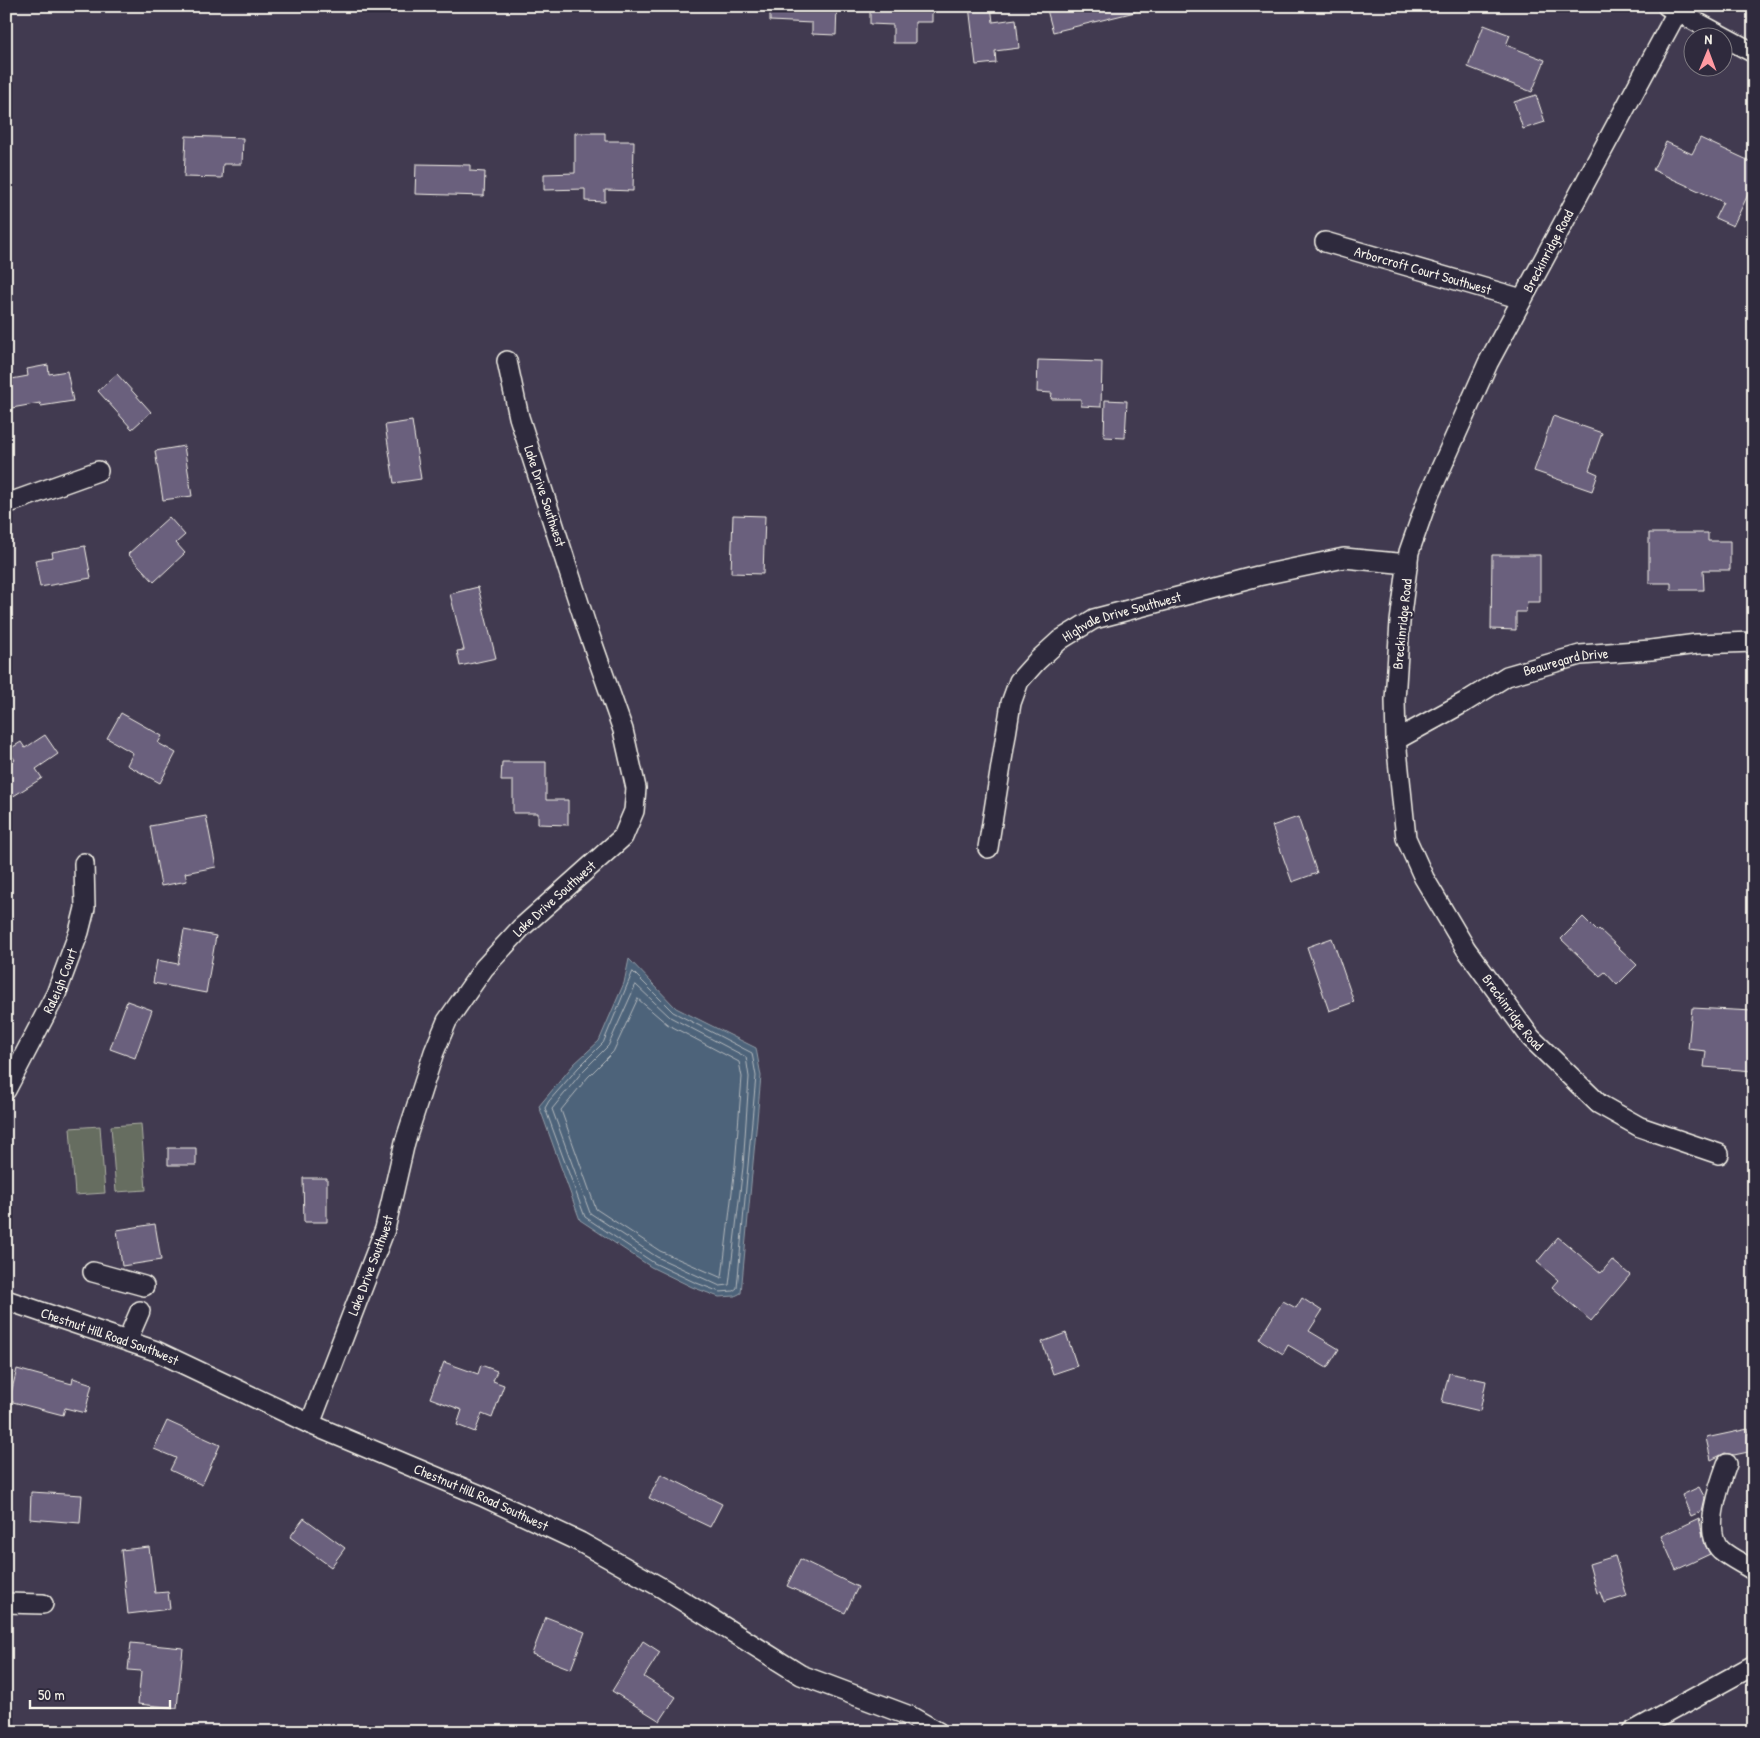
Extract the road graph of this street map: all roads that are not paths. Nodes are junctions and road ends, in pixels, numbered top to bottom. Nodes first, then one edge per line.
1 (1672, 9) edge
2 (1754, 53) edge
3 (1325, 242) dead end
4 (1522, 299) junction
5 (507, 361) dead end
6 (98, 470) dead end
7 (6, 504) edge
8 (1408, 564) junction
9 (1754, 642) edge
10 (1396, 740) junction
11 (988, 848) dead end
12 (84, 862) dead end
13 (6, 1090) edge
14 (1719, 1154) dead end
15 (93, 1272) dead end
16 (144, 1286) dead end
17 (6, 1300) edge
18 (140, 1311) dead end
19 (127, 1341) junction
20 (310, 1424) junction
21 (1727, 1464) dead end
22 (1754, 1571) edge
23 (6, 1603) edge
24 (43, 1604) dead end
25 (1754, 1665) edge
26 (938, 1732) edge
27 (1632, 1732) edge

1 - 2 street
1 - 4 street, Breckinridge Road
3 - 4 street, Arborcroft Court Southwest
4 - 8 street, Breckinridge Road
5 - 20 street, Lake Drive Southwest
6 - 7 street
8 - 10 street, Breckinridge Road
8 - 11 street, Highvale Drive Southwest
9 - 10 street, Beauregard Drive
10 - 14 street, Breckinridge Road
12 - 13 street, Raleigh Court
15 - 16 street
17 - 19 street, Chestnut Hill Road Southwest
18 - 19 street
19 - 20 street, Chestnut Hill Road Southwest
20 - 26 street, Chestnut Hill Road Southwest
21 - 22 street
23 - 24 street
25 - 27 street

